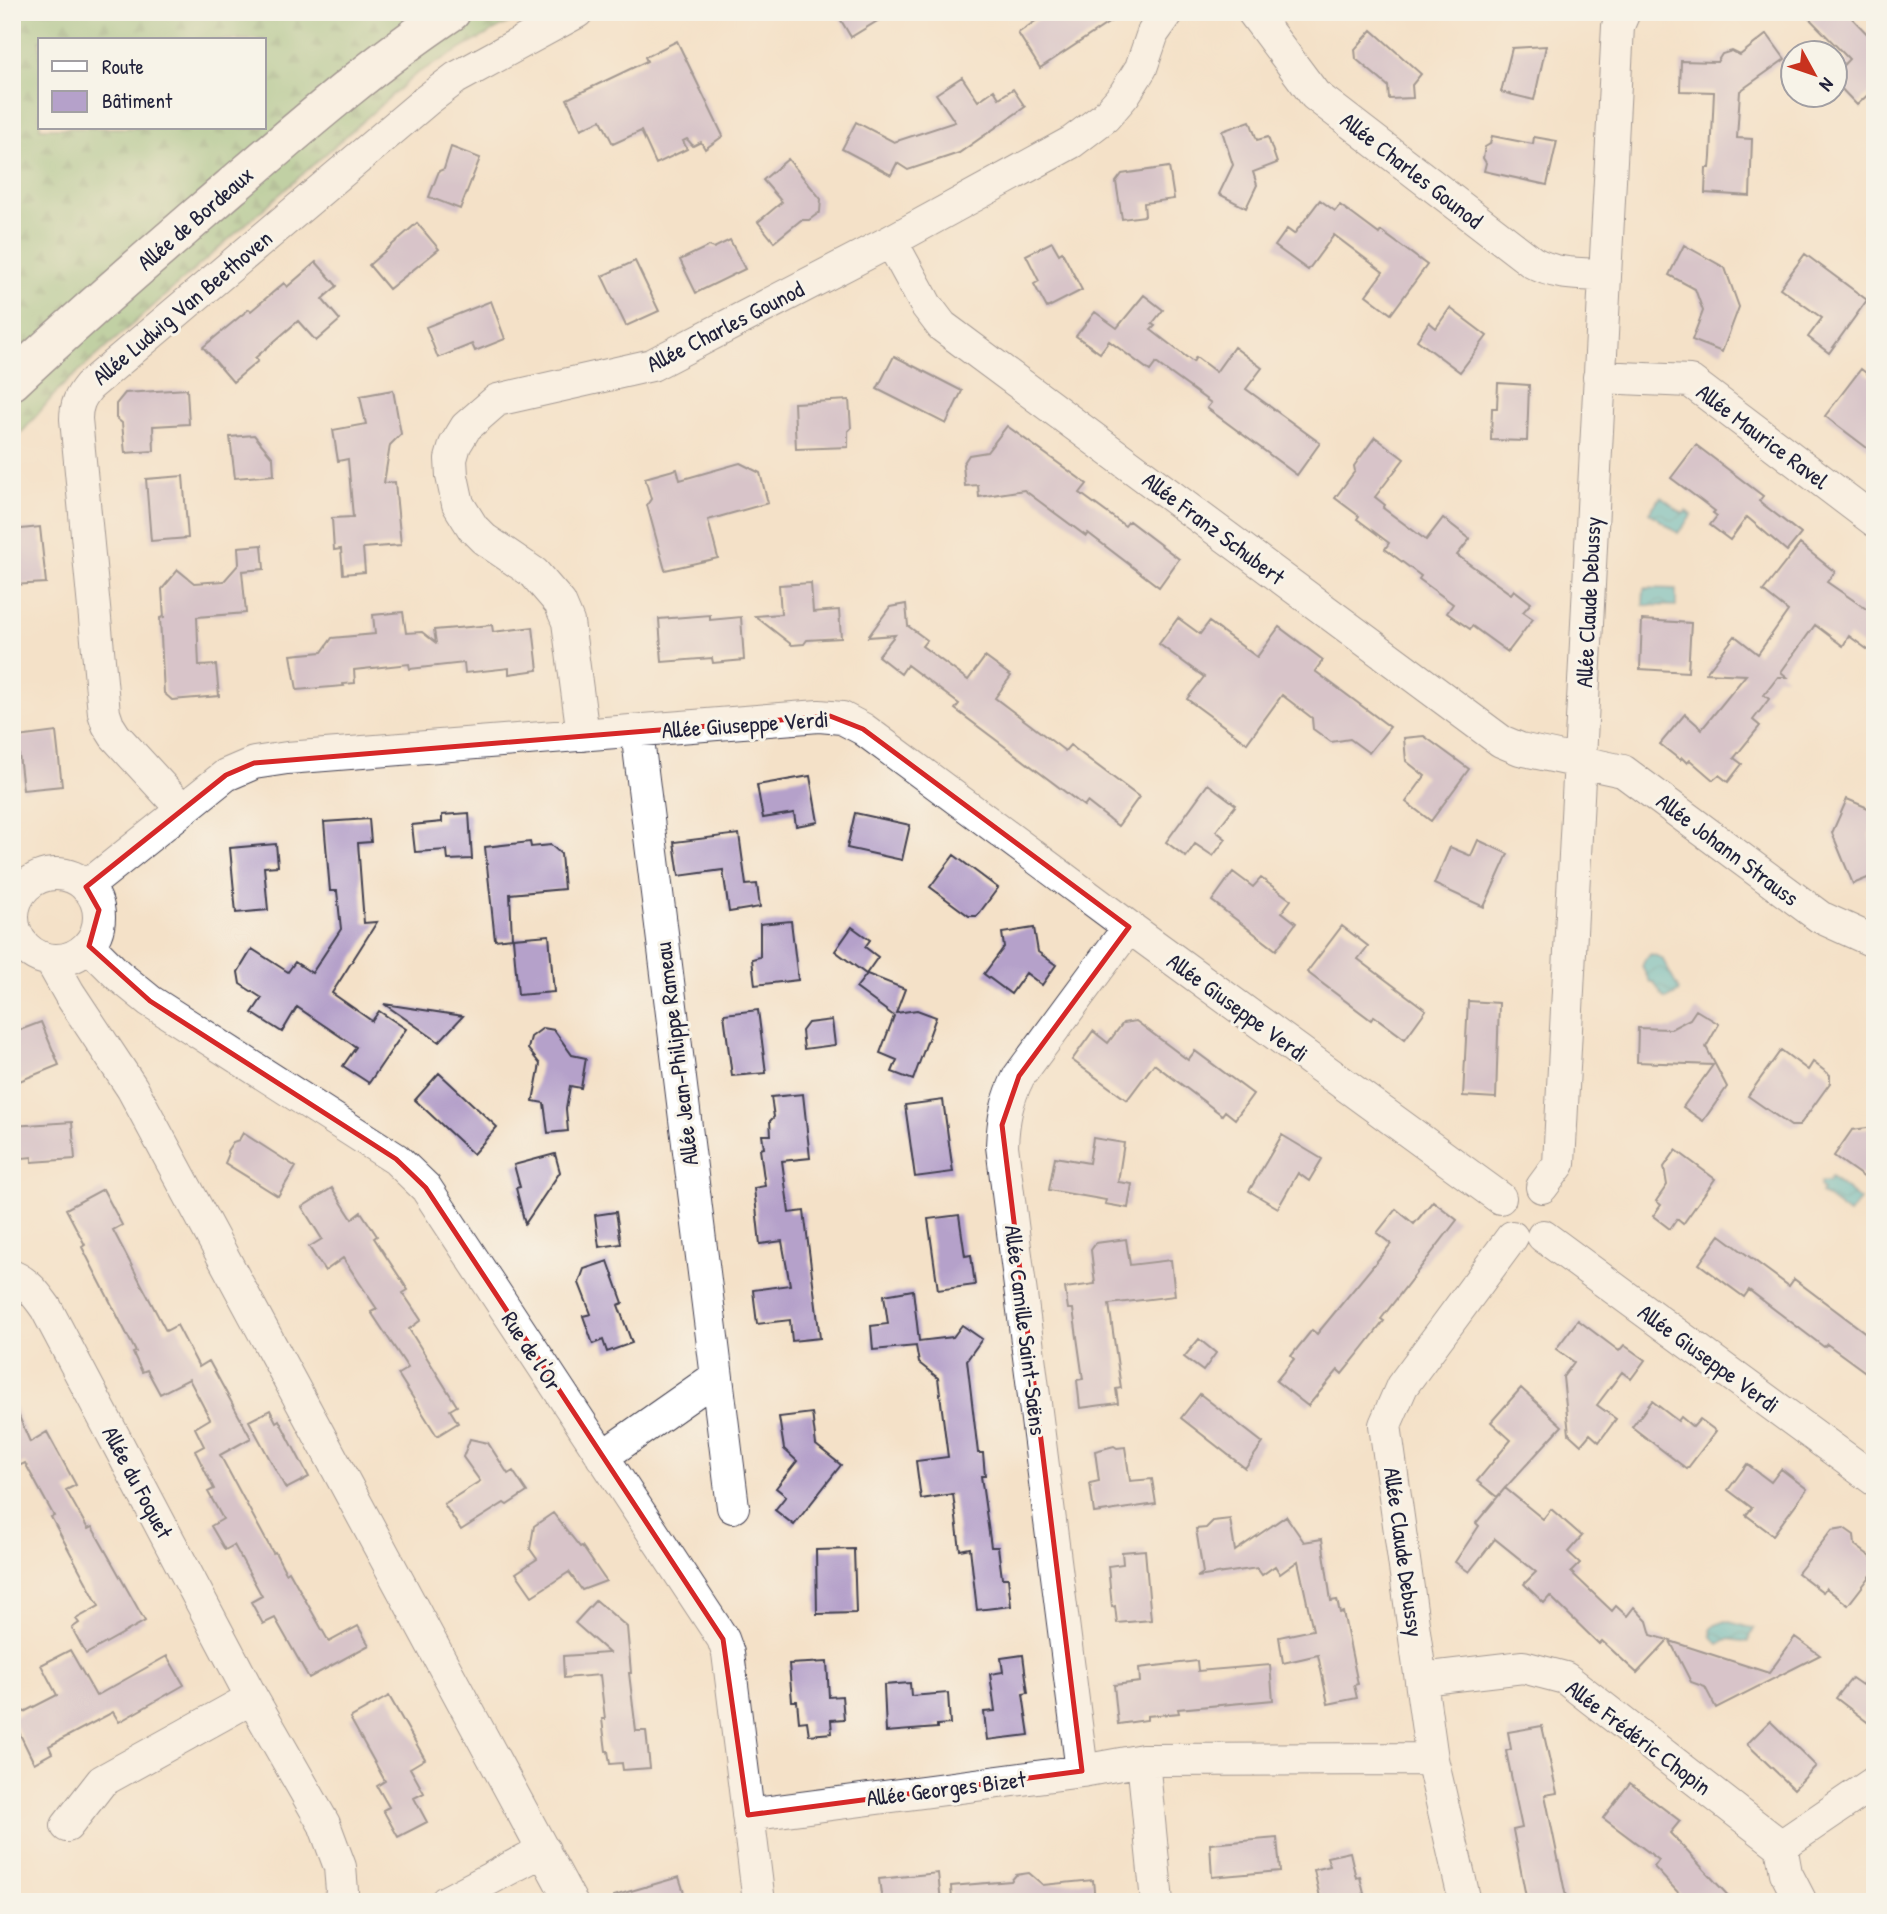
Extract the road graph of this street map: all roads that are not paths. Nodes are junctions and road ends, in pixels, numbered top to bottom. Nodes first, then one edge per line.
1 (452, 12) edge
2 (577, 12) edge
3 (1168, 12) edge
4 (1253, 12) edge
5 (1624, 12) edge
6 (891, 241) junction
7 (1604, 275) junction
8 (1599, 377) junction
9 (12, 381) edge
10 (1875, 521) edge
11 (637, 731) junction
12 (583, 735) junction
13 (1580, 760) junction
14 (182, 808) junction
15 (18, 886) edge
16 (86, 887) junction
17 (1129, 927) junction
18 (1875, 942) edge
19 (89, 946) junction
20 (18, 952) edge
21 (51, 961) junction
22 (1542, 1187) junction
23 (1500, 1198) junction
24 (1543, 1236) junction
25 (1512, 1237) junction
26 (12, 1276) edge
27 (716, 1377) junction
28 (603, 1457) junction
29 (1875, 1480) edge
30 (733, 1507) dead end
31 (1422, 1679) junction
32 (252, 1698) junction
33 (1432, 1759) junction
34 (1143, 1760) junction
35 (1083, 1770) junction
36 (1875, 1782) edge
37 (748, 1815) junction
38 (67, 1826) dead end
39 (1781, 1846) junction
40 (544, 1850) junction
41 (340, 1902) edge
42 (446, 1902) edge
43 (571, 1902) edge
44 (759, 1902) edge
45 (1157, 1902) edge
46 (1465, 1902) edge
47 (1801, 1902) edge

1 - 9 main road, Allée de Bordeaux
2 - 14 street, Allée Ludwig Van Beethoven
3 - 6 street, Allée Charles Gounod
4 - 7 street, Allée Charles Gounod
5 - 7 street, Allée Claude Debussy
6 - 12 street, Allée Charles Gounod
6 - 13 street, Allée Franz Schubert
7 - 8 street, Allée Claude Debussy
8 - 10 street, Allée Maurice Ravel
8 - 13 street, Allée Claude Debussy
11 - 12 street, Allée Giuseppe Verdi
11 - 17 street, Allée Giuseppe Verdi
11 - 27 street, Allée Jean-Philippe Rameau
12 - 14 street, Allée Giuseppe Verdi
13 - 18 street, Allée Johann Strauss
13 - 22 street, Allée Claude Debussy
14 - 16 street, Allée Giuseppe Verdi
15 - 16 street
15 - 20 street
16 - 19 street
17 - 23 street, Allée Giuseppe Verdi
17 - 35 street, Allée Camille Saint-Saëns
19 - 21 street
19 - 28 street, Rue de l'Or
20 - 21 street
21 - 40 street
22 - 23 street
22 - 24 street
23 - 25 street
24 - 25 street
24 - 29 street, Allée Giuseppe Verdi
25 - 31 street, Allée Claude Debussy
26 - 32 street, Allée du Foquet
27 - 28 street
27 - 30 street, Allée Jean-Philippe Rameau
28 - 37 street, Rue de l'Or
31 - 33 street, Allée Claude Debussy
31 - 39 street, Allée Frédéric Chopin
32 - 38 street
32 - 41 street, Allée du Foquet
33 - 34 street, Allée Georges Bizet
33 - 46 street, Allée Claude Debussy
34 - 35 street, Allée Georges Bizet
34 - 45 street
35 - 37 street, Allée Georges Bizet
36 - 39 street
37 - 44 street, Rue de l'Or
39 - 47 street
40 - 42 street
40 - 43 street

